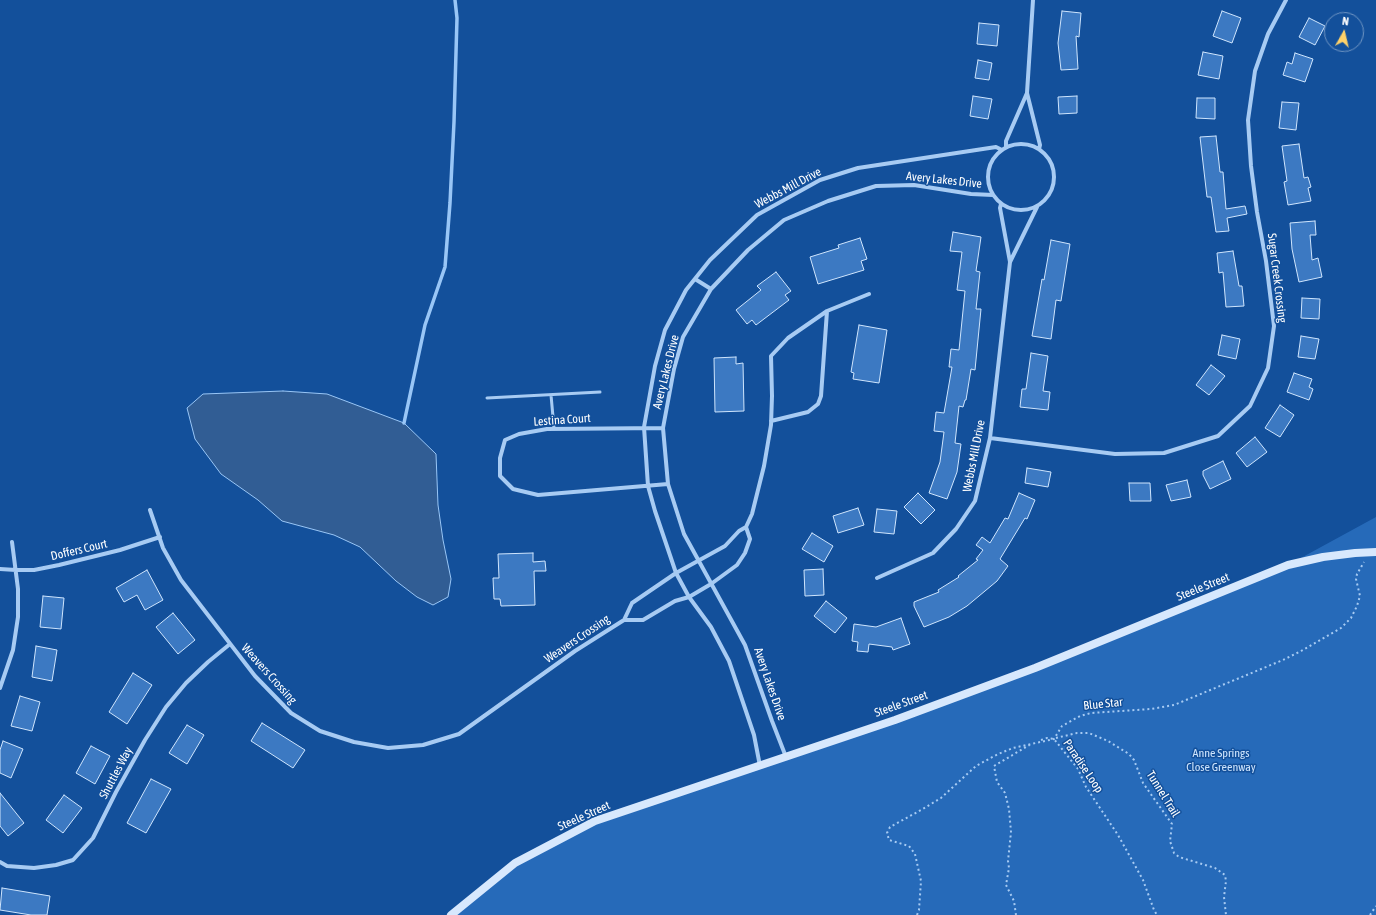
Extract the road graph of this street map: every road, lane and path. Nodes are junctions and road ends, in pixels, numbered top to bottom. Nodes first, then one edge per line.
1 (1033, 0) edge
2 (1286, 0) edge
3 (1027, 93) junction
4 (1004, 149) junction
5 (1039, 149) junction
6 (993, 195) junction
7 (1001, 204) junction
8 (1037, 207) junction
9 (1010, 262) junction
10 (695, 279) junction
11 (711, 289) junction
12 (869, 294) dead end
13 (826, 312) junction
14 (600, 392) dead end
15 (551, 395) junction
16 (487, 398) dead end
17 (771, 421) junction
18 (644, 427) junction
19 (554, 428) junction
20 (663, 428) junction
21 (990, 438) junction
22 (668, 484) junction
23 (648, 486) junction
24 (150, 510) dead end
25 (746, 527) junction
26 (160, 537) junction
27 (12, 542) dead end
28 (1376, 552) edge
29 (1366, 559) dead end
30 (699, 561) junction
31 (0, 569) edge
32 (16, 570) junction
33 (676, 573) junction
34 (877, 578) dead end
35 (711, 584) junction
36 (689, 597) junction
37 (624, 620) junction
38 (230, 644) junction
39 (0, 688) edge
40 (1054, 739) junction
41 (1036, 742) junction
42 (786, 757) junction
43 (760, 766) junction
44 (0, 862) edge
45 (1376, 906) edge
46 (451, 915) edge
47 (917, 915) edge
48 (1016, 915) edge
49 (1157, 915) edge
50 (1226, 915) edge
51 (1370, 915) edge

1 - 3 street
2 - 21 street, Sugar Creek Crossing
3 - 4 street
3 - 5 street
4 - 5 street
4 - 6 street
4 - 10 street, Webbs Mill Drive
5 - 8 street
6 - 7 street
6 - 11 street, Avery Lakes Drive
7 - 8 street
7 - 9 street, Webbs Mill Drive
8 - 9 street, Webbs Mill Drive
9 - 21 street, Webbs Mill Drive
10 - 11 street
10 - 18 street, Webbs Mill Drive
11 - 20 street, Avery Lakes Drive
12 - 13 street
13 - 17 street
13 - 17 street
14 - 15 lane
15 - 16 lane
15 - 19 lane
17 - 25 street
18 - 19 street, Lestina Court
18 - 20 street, Lestina Court
18 - 23 street
19 - 23 street, Lestina Court
20 - 22 street, Avery Lakes Drive
21 - 34 street, Webbs Mill Drive
22 - 23 street
22 - 30 street, Avery Lakes Drive
23 - 33 street
24 - 26 street, Weavers Crossing
25 - 30 street, Weavers Crossing
25 - 35 street, Weavers Crossing
26 - 32 street, Doffers Court
26 - 38 street, Weavers Crossing
27 - 32 street
28 - 42 street, Steele Street
29 - 40 path, Blue Star
30 - 33 street, Weavers Crossing
30 - 35 street, Avery Lakes Drive
31 - 32 street, Doffers Court
32 - 39 street
33 - 36 street
33 - 37 street, Weavers Crossing
35 - 36 street, Weavers Crossing
35 - 42 street, Avery Lakes Drive
36 - 37 street, Weavers Crossing
36 - 43 street
37 - 38 street, Weavers Crossing
38 - 44 street, Shuttles Way
40 - 41 path
40 - 49 path, Paradise Loop
40 - 50 path, Tunnel Trail
41 - 47 path
41 - 48 path
42 - 43 street, Steele Street
43 - 46 street, Steele Street
45 - 51 path

